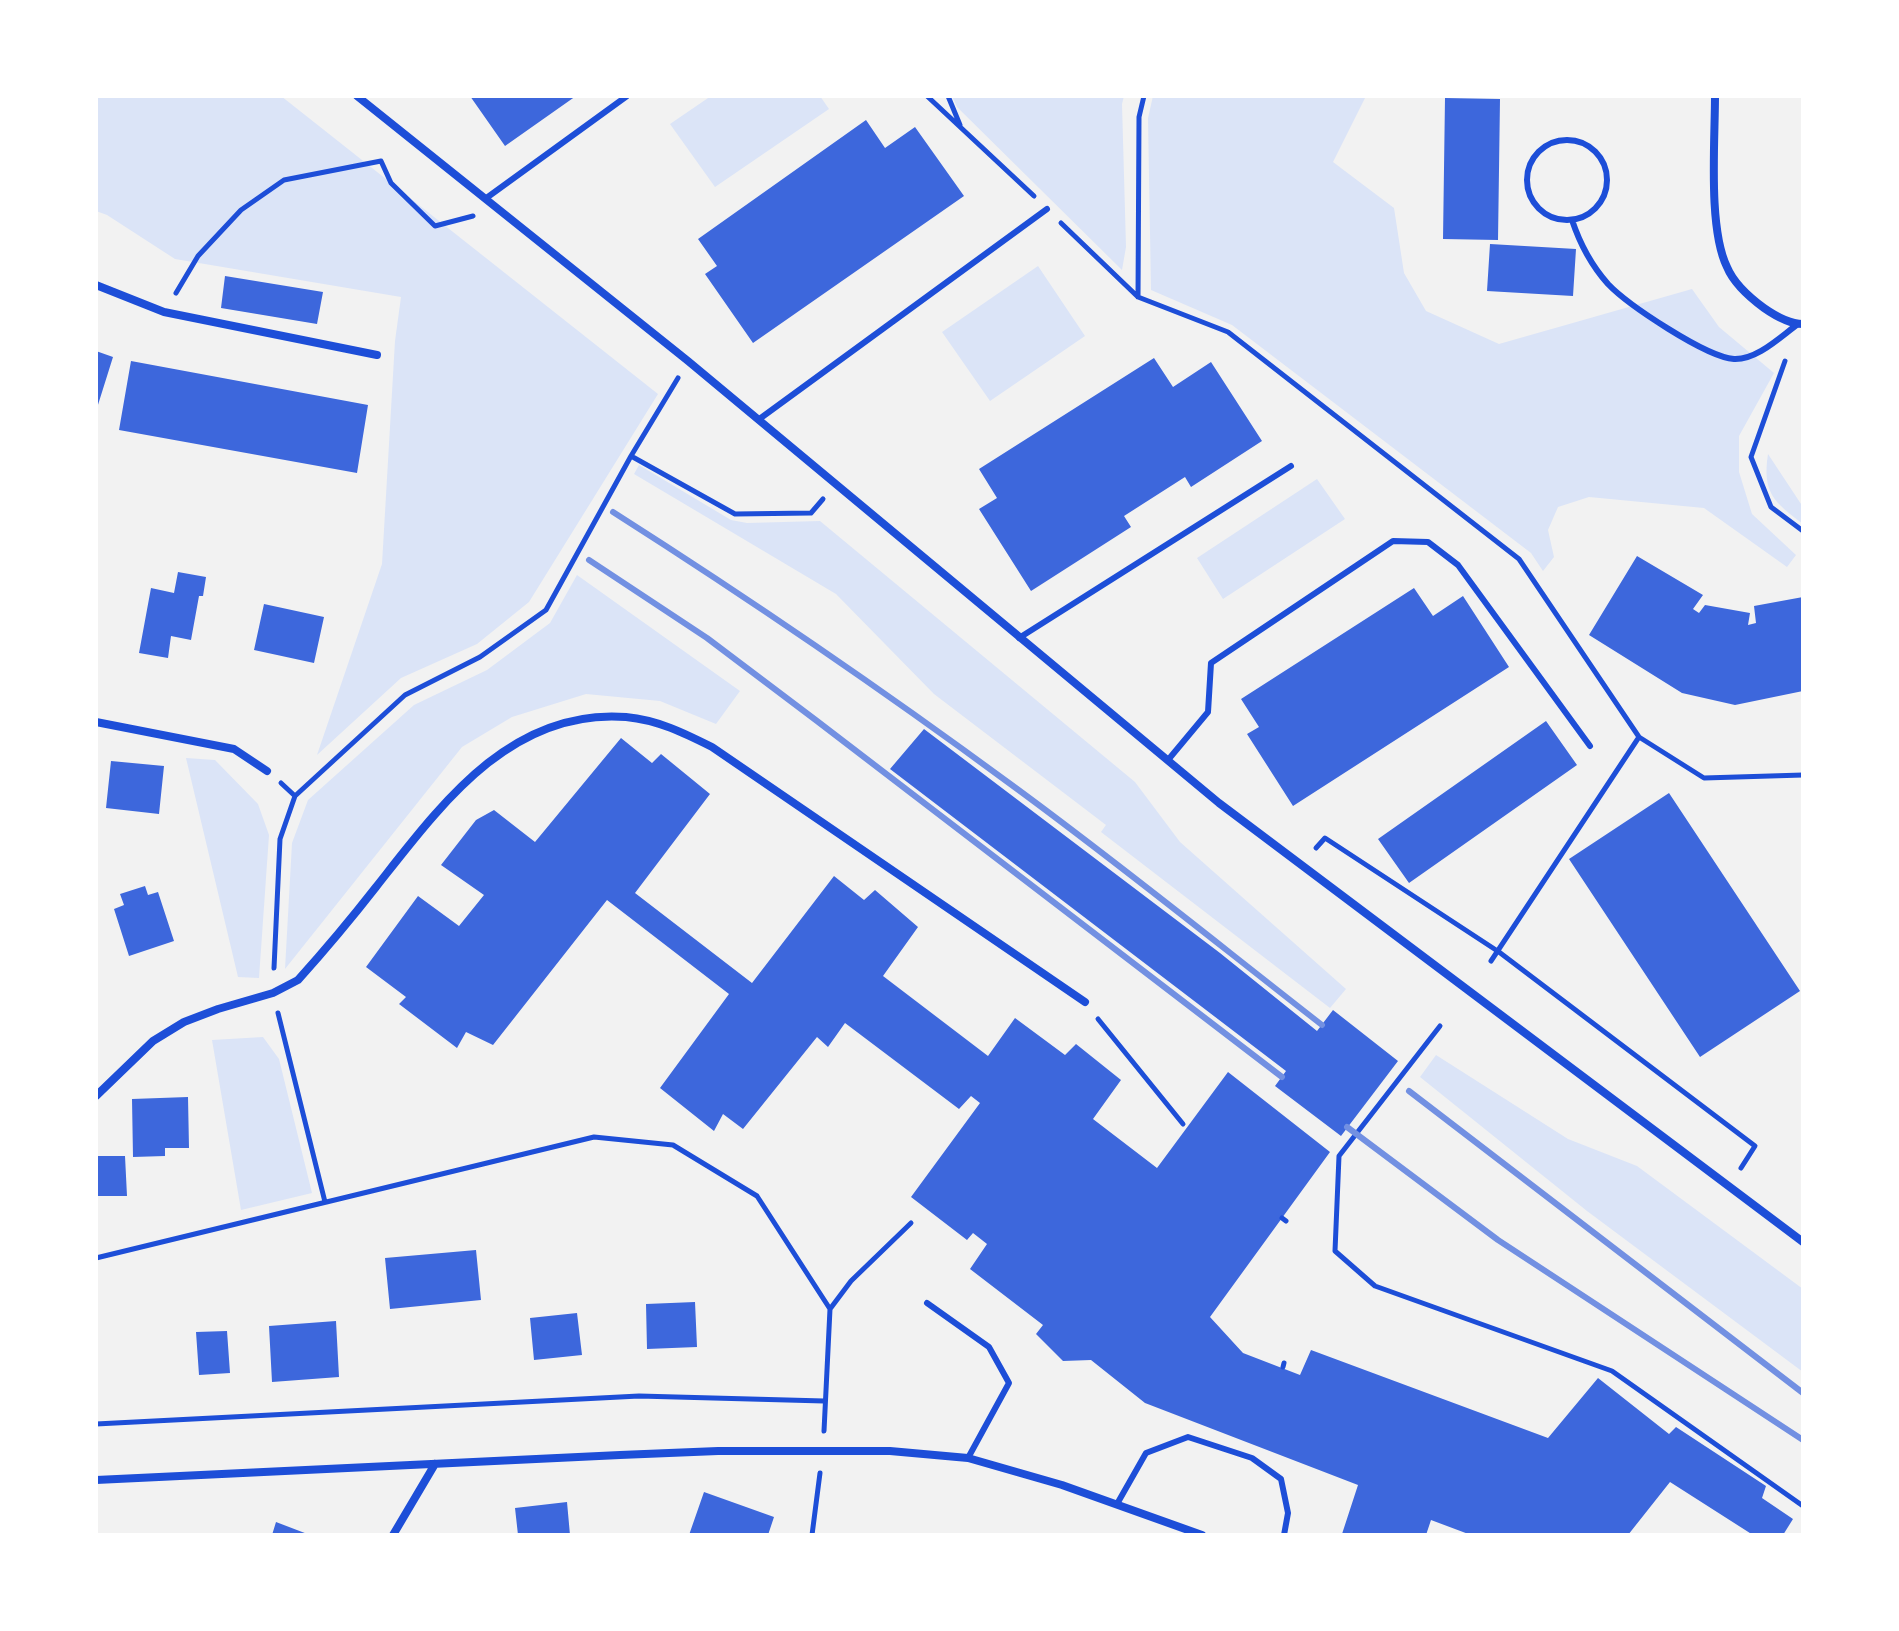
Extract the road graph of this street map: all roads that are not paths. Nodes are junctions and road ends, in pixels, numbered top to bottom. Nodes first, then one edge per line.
1 (357, 96) edge
2 (627, 96) edge
3 (1715, 96) edge
4 (485, 199) junction
5 (1047, 209) road end
6 (1572, 220) junction
7 (96, 285) edge
8 (1800, 324) edge
9 (377, 355) dead end
10 (758, 420) junction
11 (1291, 466) dead end
12 (1019, 638) junction
13 (96, 722) edge
14 (1590, 746) dead end
15 (1168, 760) junction
16 (267, 771) dead end
17 (1085, 1002) road end
18 (96, 1096) edge
19 (1803, 1242) edge
20 (927, 1303) dead end
21 (968, 1458) junction
22 (435, 1464) junction
23 (96, 1480) edge
24 (1117, 1504) junction
25 (393, 1535) edge
26 (1202, 1535) edge
27 (1284, 1535) edge

1 - 4 street
2 - 4 lane
3 - 8 street
4 - 10 street
5 - 10 lane
6 - 6 lane
6 - 8 lane
7 - 9 street
10 - 12 street
11 - 12 lane
12 - 15 street
13 - 16 street
14 - 15 lane
15 - 19 street
17 - 18 street
20 - 21 lane
21 - 22 street
21 - 24 street
22 - 23 street
22 - 25 street
24 - 26 street
24 - 27 lane

